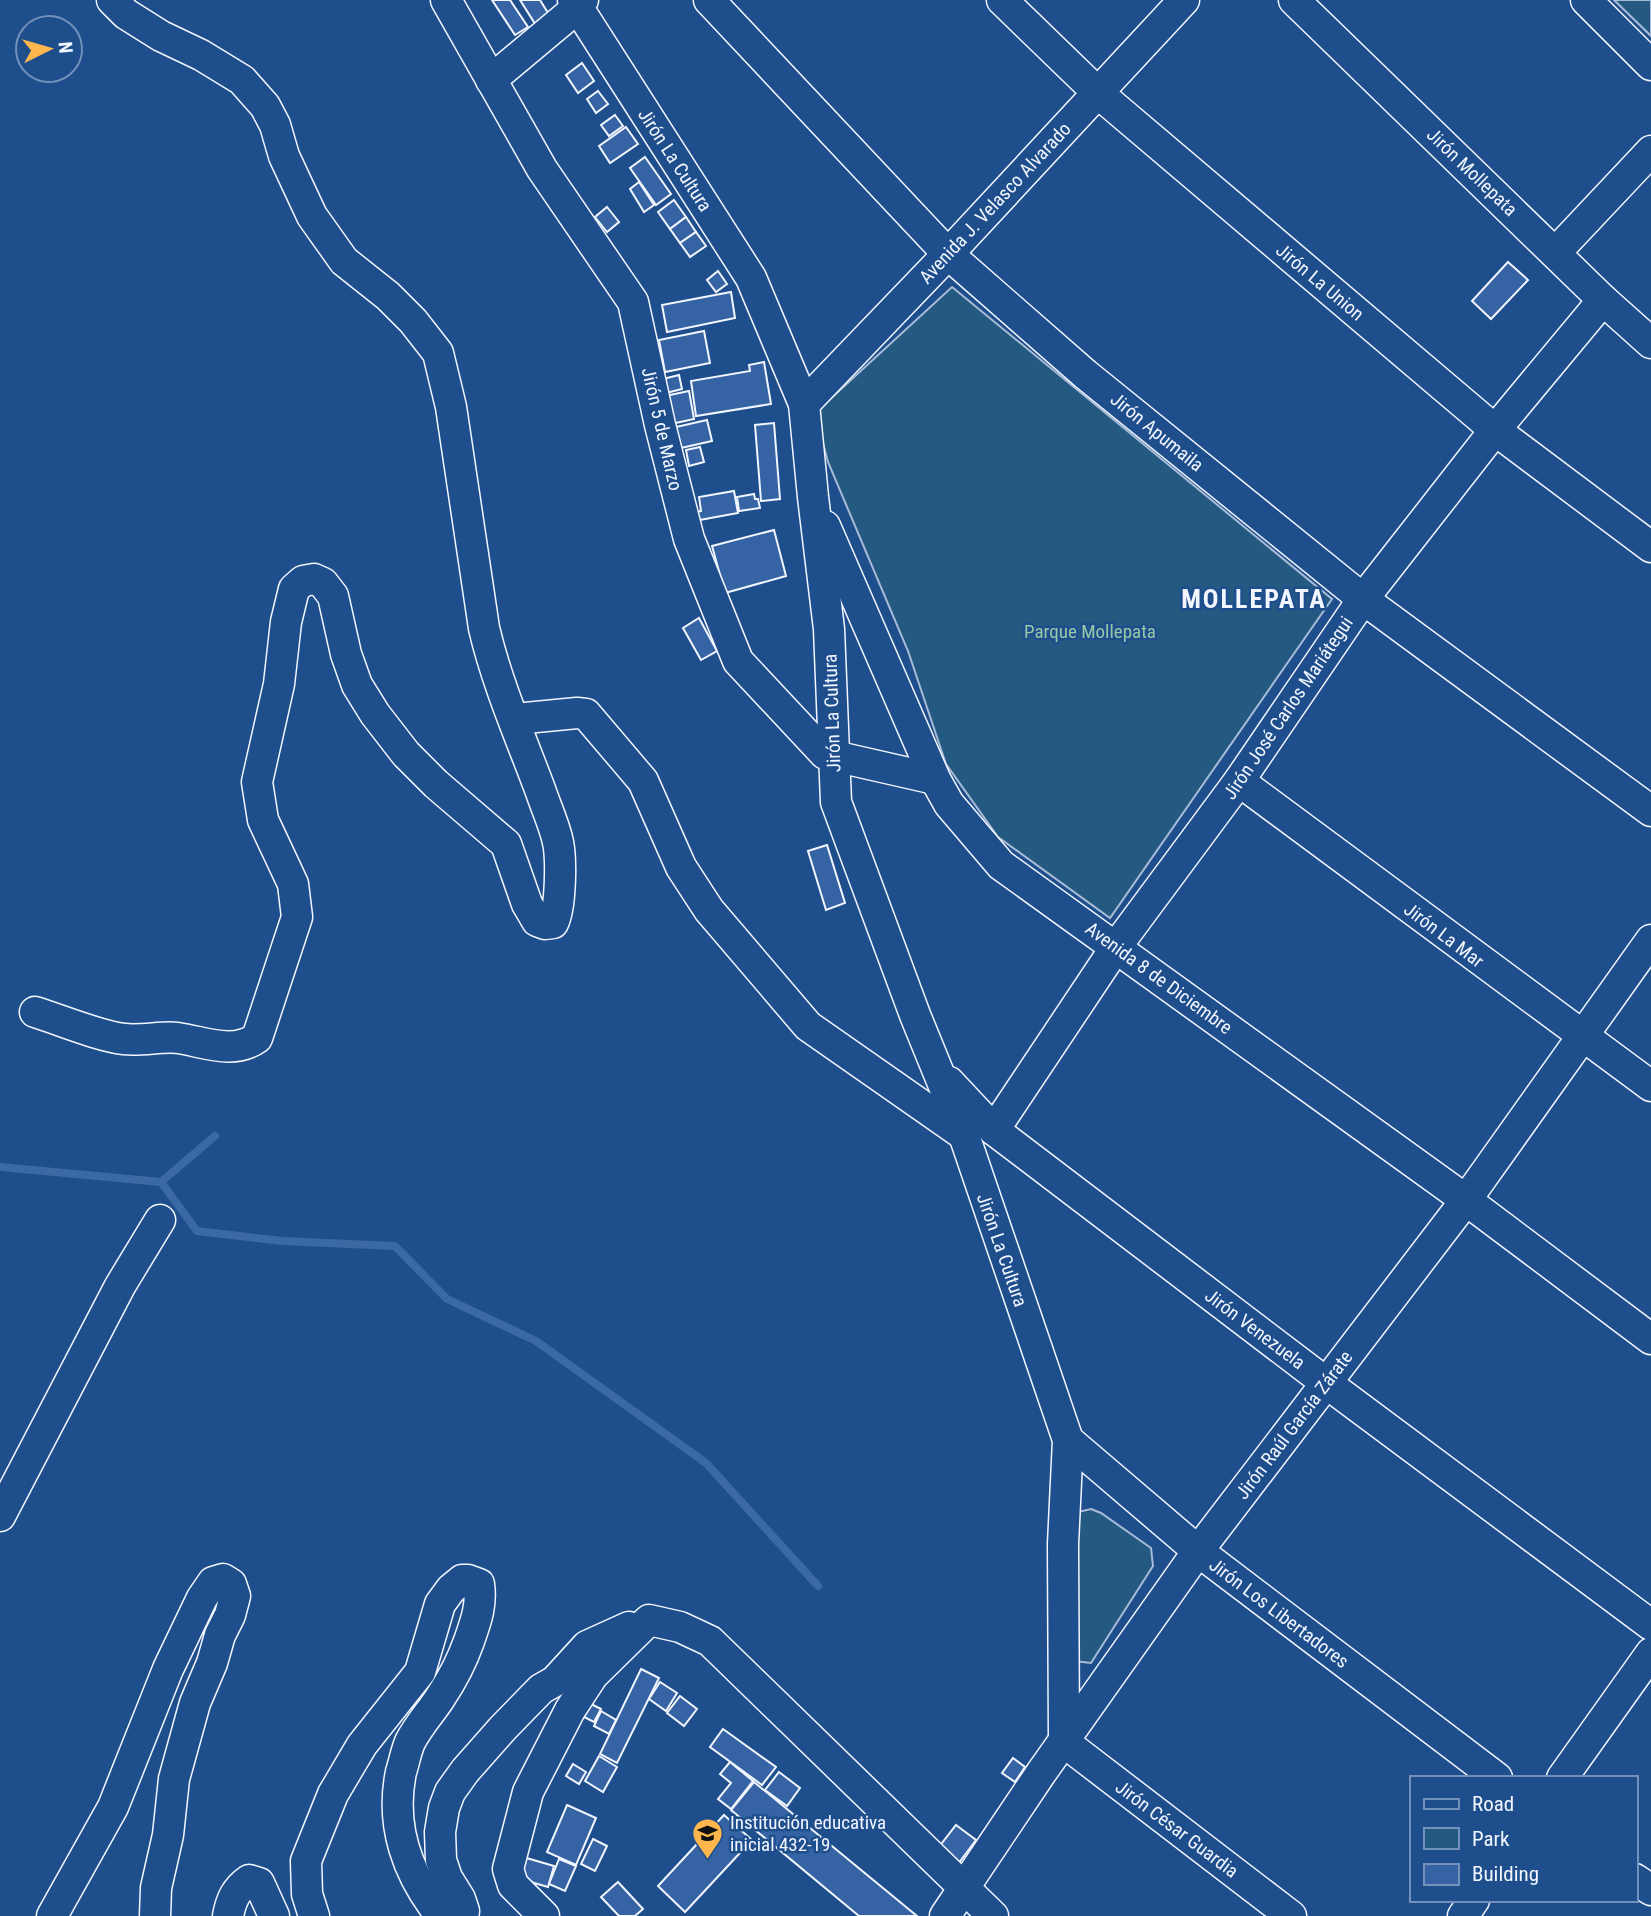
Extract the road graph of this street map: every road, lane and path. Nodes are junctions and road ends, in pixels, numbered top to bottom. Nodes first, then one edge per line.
1 (112, 0) edge
2 (446, 0) edge
3 (709, 0) edge
4 (1002, 0) edge
5 (1184, 0) edge
6 (1294, 0) edge
7 (1586, 0) edge
8 (578, 3) edge
9 (1651, 65) edge
10 (491, 80) junction
11 (1098, 93) junction
12 (1651, 151) edge
13 (1555, 253) junction
14 (948, 254) junction
15 (1603, 300) junction
16 (1651, 343) edge
17 (804, 404) junction
18 (1495, 430) junction
19 (813, 497) junction
20 (1651, 547) edge
21 (1363, 599) junction
22 (515, 719) junction
23 (833, 758) junction
24 (935, 779) junction
25 (1239, 781) junction
26 (1651, 811) edge
27 (1651, 940) edge
28 (1116, 947) junction
29 (35, 1012) dead end
30 (1581, 1037) junction
31 (937, 1069) junction
32 (1651, 1086) edge
33 (994, 1130) junction
34 (964, 1135) junction
35 (1466, 1200) junction
36 (160, 1220) dead end
37 (1651, 1339) edge
38 (1325, 1382) junction
39 (1068, 1440) junction
40 (0, 1516) edge
41 (1198, 1551) junction
42 (649, 1620) junction
43 (1651, 1625) edge
44 (1651, 1653) edge
45 (1063, 1742) junction
46 (1494, 1776) edge
47 (1563, 1776) edge
48 (964, 1890) junction
49 (52, 1916) edge
50 (155, 1916) edge
51 (228, 1916) edge
52 (274, 1916) edge
53 (314, 1916) edge
54 (440, 1916) edge
55 (463, 1916) edge
56 (544, 1916) edge
57 (945, 1916) edge
58 (993, 1916) edge
59 (1291, 1916) edge

1 - 22 street
2 - 10 street, Jirón 5 de Marzo
3 - 14 street, Jirón Apumaila
4 - 11 street, Jirón La Union
5 - 11 street, Avenida J. Velasco Alvarado
6 - 13 street, Jirón Mollepata
7 - 9 street
8 - 10 street
8 - 17 street, Jirón La Cultura
10 - 23 street, Jirón 5 de Marzo
11 - 14 street, Avenida J. Velasco Alvarado
11 - 18 street, Jirón La Union
12 - 13 street
13 - 15 street, Jirón Mollepata
14 - 17 street, Avenida J. Velasco Alvarado
14 - 21 street, Jirón Apumaila
15 - 16 street, Jirón Mollepata
15 - 18 street, Jirón José Carlos Mariátegui
17 - 19 street, Jirón La Cultura
18 - 20 street, Jirón La Union
18 - 21 street, Jirón José Carlos Mariátegui
19 - 23 street, Jirón La Cultura
19 - 24 street, Avenida 8 de Diciembre
21 - 25 street, Jirón José Carlos Mariátegui
21 - 26 street, Jirón Apumaila
22 - 29 street
22 - 34 street
23 - 24 street
23 - 31 street, Jirón La Cultura
24 - 28 street, Avenida 8 de Diciembre
25 - 28 street, Jirón José Carlos Mariátegui
25 - 30 street, Jirón La Mar
27 - 30 street, Jirón Raúl García Zárate
28 - 33 street, Jirón José Carlos Mariátegui
28 - 35 street, Avenida 8 de Diciembre
30 - 32 street, Jirón La Mar
30 - 35 street, Jirón Raúl García Zárate
31 - 33 street, Jirón Venezuela
31 - 34 street, Jirón La Cultura
33 - 38 street, Jirón Venezuela
34 - 39 street, Jirón La Cultura
35 - 37 street, Avenida 8 de Diciembre
35 - 38 street, Jirón Raúl García Zárate
36 - 40 street
38 - 41 street, Jirón Raúl García Zárate
38 - 43 street, Jirón Venezuela
39 - 41 street, Jirón Los Libertadores
39 - 45 street
41 - 45 street, Jirón Raúl García Zárate
41 - 46 street, Jirón Los Libertadores
42 - 48 street
42 - 55 street
42 - 56 street
44 - 47 street
45 - 48 street, Jirón Raúl García Zárate
45 - 59 street, Jirón César Guardia
48 - 57 street, Jirón Raúl García Zárate
48 - 58 street
49 - 50 street
51 - 52 street
53 - 54 street

